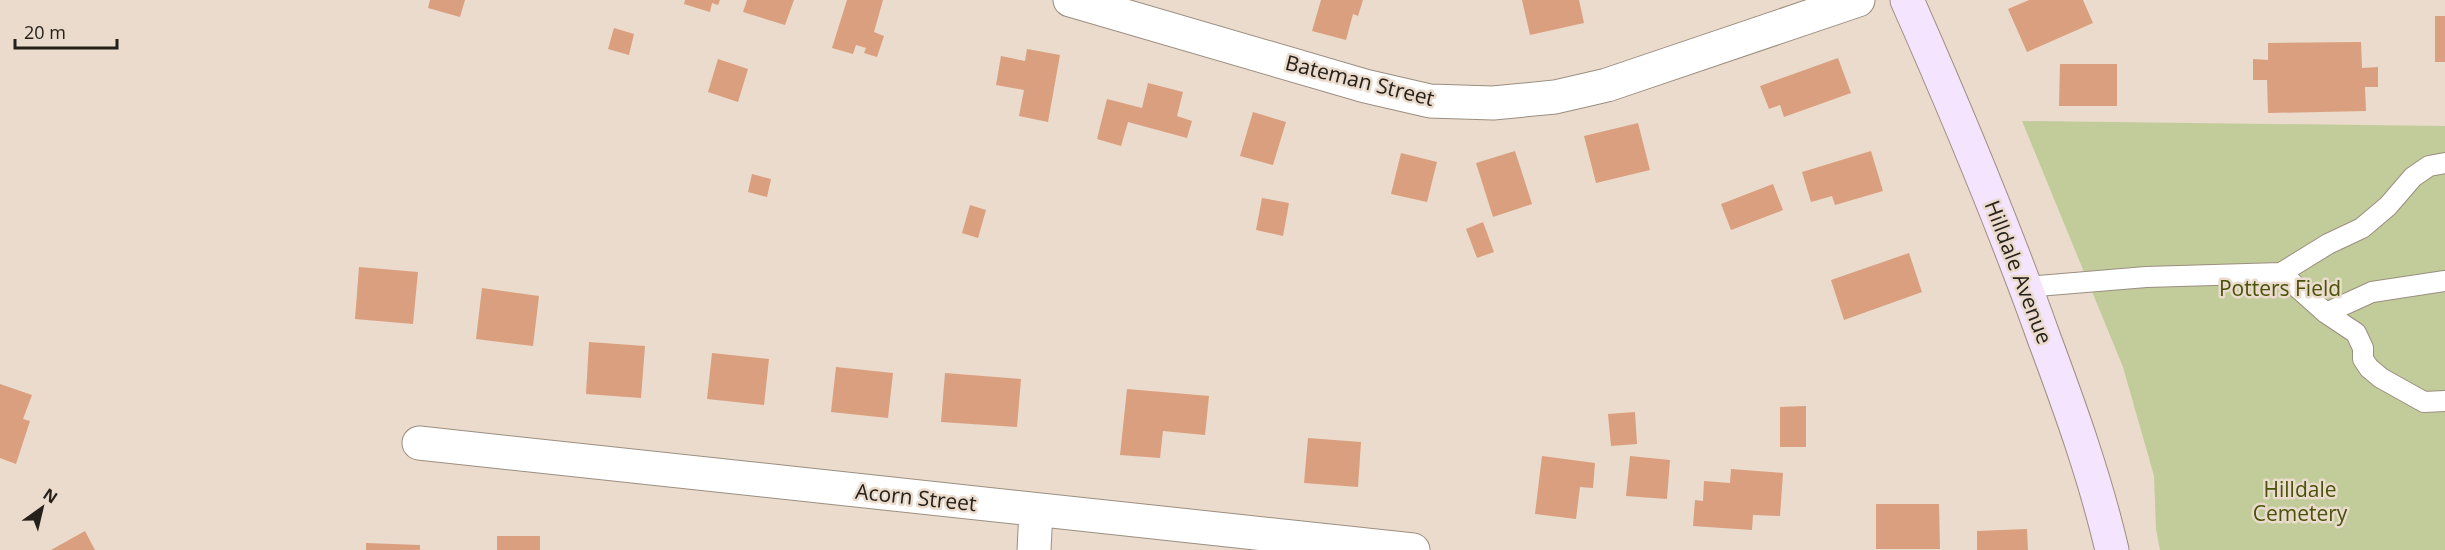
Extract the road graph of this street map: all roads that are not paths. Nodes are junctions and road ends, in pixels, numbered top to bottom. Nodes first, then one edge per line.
1 (1070, 0) edge
2 (1858, 0) edge
3 (1907, 0) edge
4 (1115, 6) edge
5 (2445, 163) edge
6 (2281, 273) junction
7 (2445, 281) edge
8 (2026, 287) junction
9 (2326, 313) junction
10 (2445, 401) edge
11 (419, 443) dead end
12 (1036, 510) junction
13 (1034, 550) edge
14 (1413, 550) edge
15 (2112, 550) edge

1 - 4 street, Bateman Street
2 - 4 street, Bateman Street
3 - 8 main road, Hilldale Avenue
5 - 6 lane
6 - 8 lane
6 - 9 lane
7 - 9 lane
8 - 15 main road, Hilldale Avenue
9 - 10 lane
11 - 12 street, Acorn Street
12 - 13 street
12 - 14 street, Acorn Street

